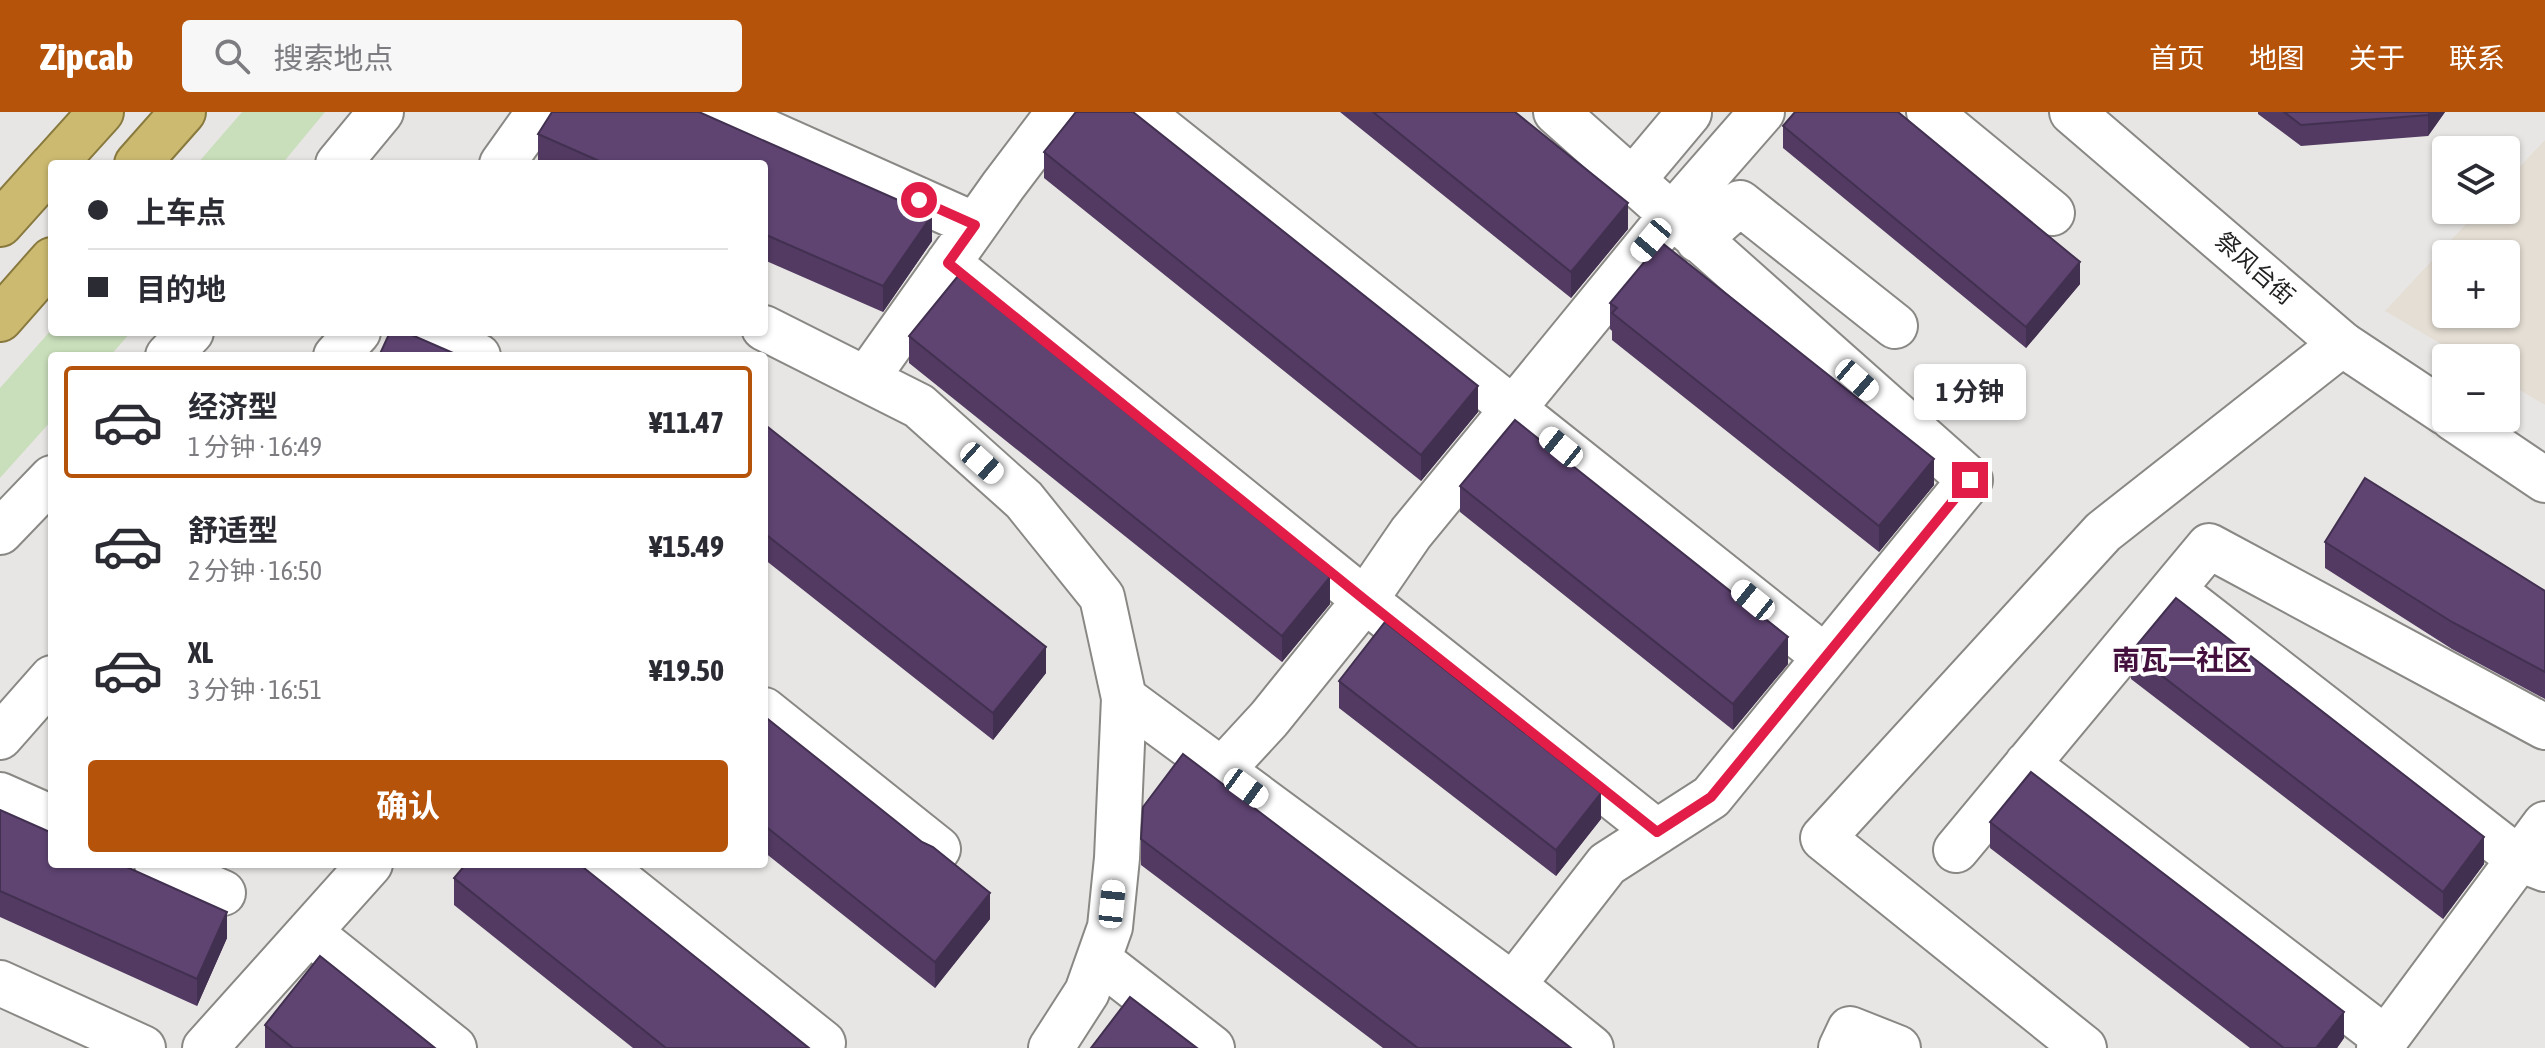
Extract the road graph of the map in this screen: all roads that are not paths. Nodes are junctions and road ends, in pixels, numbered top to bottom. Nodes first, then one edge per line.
1 (101, 112) edge
2 (183, 112) edge
3 (381, 112) edge
4 (539, 112) edge
5 (722, 112) edge
6 (1059, 112) edge
7 (1140, 112) edge
8 (1556, 112) edge
9 (1687, 112) edge
10 (1762, 112) edge
11 (1929, 112) edge
12 (2072, 112) edge
13 (58, 160) edge
14 (141, 160) edge
15 (341, 160) edge
16 (505, 160) edge
17 (48, 171) edge
18 (1632, 181) junction
19 (2052, 213) dead end
20 (0, 224) edge
21 (975, 225) junction
22 (1684, 228) junction
23 (948, 263) junction
24 (48, 265) edge
25 (0, 319) edge
26 (1895, 326) dead end
27 (187, 336) edge
28 (354, 336) edge
29 (433, 336) edge
30 (769, 340) edge
31 (2342, 344) junction
32 (172, 352) edge
33 (340, 352) edge
34 (469, 352) edge
35 (866, 379) junction
36 (2432, 404) edge
37 (1513, 409) junction
38 (2474, 432) edge
39 (2545, 480) edge
40 (48, 482) edge
41 (0, 532) edge
42 (2173, 590) junction
43 (1365, 600) junction
44 (1825, 657) junction
45 (48, 683) edge
46 (1124, 698) junction
47 (768, 713) edge
48 (2545, 727) edge
49 (0, 737) edge
50 (2027, 764) junction
51 (1222, 770) junction
52 (0, 795) edge
53 (48, 816) edge
54 (2545, 824) edge
55 (1657, 832) junction
56 (938, 849) edge
57 (1956, 850) dead end
58 (2532, 864) edge
59 (166, 868) edge
60 (366, 868) edge
61 (604, 868) edge
62 (223, 893) dead end
63 (309, 932) junction
64 (1099, 960) junction
65 (0, 983) edge
66 (1513, 985) junction
67 (823, 1043) dead end
68 (2383, 1043) edge
69 (143, 1048) edge
70 (205, 1048) edge
71 (454, 1048) edge
72 (1051, 1048) edge
73 (1212, 1048) edge
74 (1591, 1048) edge
75 (1841, 1048) edge
76 (1898, 1048) edge
77 (2084, 1048) edge

1 - 13 highway
2 - 14 highway
3 - 15 street
4 - 16 street
5 - 21 street
6 - 21 street
7 - 37 street
8 - 18 street
9 - 18 street
10 - 22 street
11 - 19 street
12 - 31 street, 祭风台街
17 - 20 highway
18 - 22 street
21 - 23 street
22 - 26 street
22 - 37 street
22 - 44 street
23 - 35 street
23 - 43 street
24 - 25 highway
27 - 32 street
28 - 33 street
29 - 34 street
30 - 35 street
31 - 36 street, 祭风台街
31 - 77 street
35 - 46 street
37 - 43 street
37 - 44 street
38 - 39 street
40 - 41 street
42 - 48 street
42 - 50 street
42 - 58 street
43 - 51 street
43 - 55 street
44 - 55 street
45 - 49 street
46 - 51 street
46 - 64 street
47 - 56 street
50 - 57 street
50 - 68 street
51 - 66 street
52 - 53 street
54 - 58 street
55 - 66 street
58 - 68 street
59 - 62 street
60 - 63 street
61 - 67 street
63 - 70 street
63 - 71 street
64 - 72 street
64 - 73 street
65 - 69 street
66 - 74 street
75 - 76 street

